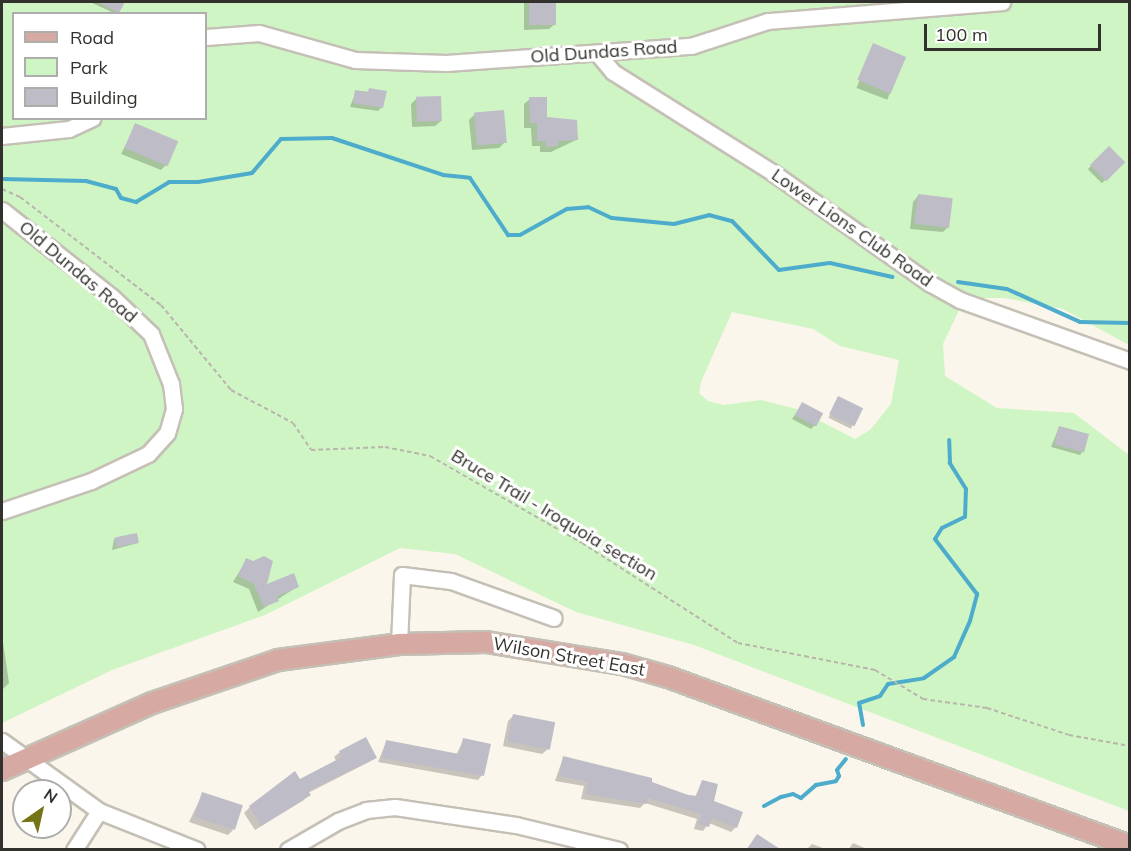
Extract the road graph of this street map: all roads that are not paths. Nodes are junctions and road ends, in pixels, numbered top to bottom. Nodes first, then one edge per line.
1 (1002, 2) edge
2 (207, 37) edge
3 (597, 53) junction
4 (89, 120) edge
5 (2, 136) edge
6 (2, 210) edge
7 (1130, 361) edge
8 (2, 511) edge
9 (554, 618) dead end
10 (399, 644) junction
11 (2, 741) edge
12 (25, 759) junction
13 (2, 770) edge
14 (99, 811) junction
15 (160, 844) edge
16 (1130, 846) edge
17 (74, 849) edge
18 (197, 849) edge
19 (288, 849) edge
20 (620, 849) edge

1 - 3 street, Old Dundas Road
2 - 3 street, Old Dundas Road
3 - 7 street, Lower Lions Club Road
4 - 5 street
6 - 8 street, Old Dundas Road
9 - 10 street
10 - 12 main road, Wilson Street East
10 - 16 main road, Wilson Street East
11 - 12 street
12 - 13 main road, Wilson Street East
12 - 14 street
14 - 15 street
14 - 17 street
15 - 18 street
19 - 20 street

